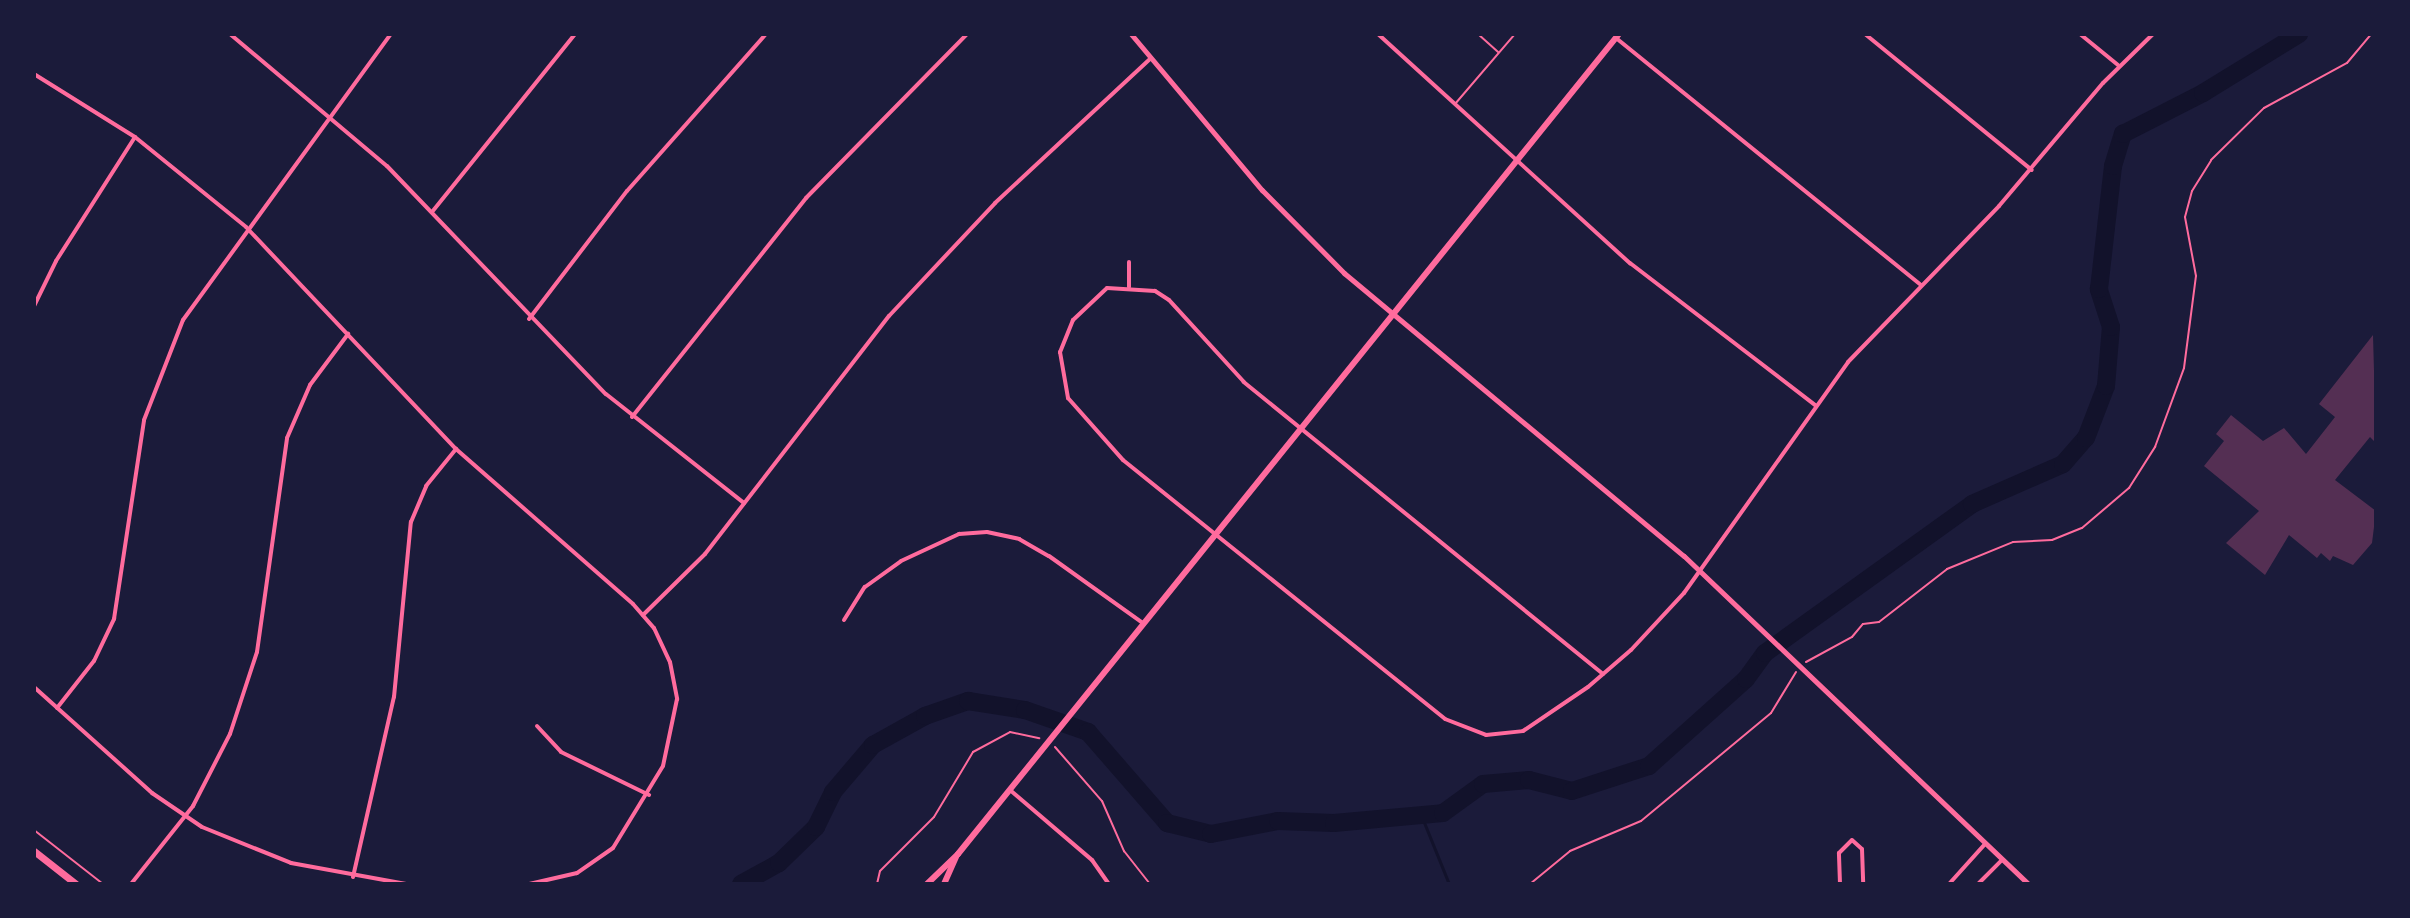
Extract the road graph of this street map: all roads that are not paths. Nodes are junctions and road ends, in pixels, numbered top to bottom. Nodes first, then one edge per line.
1 (230, 34) edge
2 (391, 34) edge
3 (575, 34) edge
4 (766, 34) edge
5 (967, 34) edge
6 (1131, 34) edge
7 (1378, 34) edge
8 (1478, 34) edge
9 (1515, 34) edge
10 (1865, 34) edge
11 (2080, 34) edge
12 (2153, 34) edge
13 (1615, 35) edge
14 (1499, 53) junction
15 (1151, 58) junction
16 (2119, 66) junction
17 (34, 74) edge
18 (1455, 105) junction
19 (330, 113) junction
20 (135, 137) junction
21 (1516, 161) junction
22 (2032, 170) junction
23 (432, 212) junction
24 (246, 227) junction
25 (1129, 262) dead end
26 (1921, 285) junction
27 (1129, 287) junction
28 (34, 306) edge
29 (1391, 316) junction
30 (529, 319) junction
31 (348, 334) junction
32 (1815, 405) junction
33 (632, 417) junction
34 (1301, 428) junction
35 (456, 449) junction
36 (744, 503) junction
37 (1215, 534) junction
38 (1702, 573) junction
39 (643, 615) junction
40 (844, 620) dead end
41 (1143, 623) junction
42 (1603, 674) junction
43 (34, 687) edge
44 (57, 708) junction
45 (537, 726) dead end
46 (1009, 789) junction
47 (649, 795) junction
48 (185, 816) junction
49 (1985, 844) junction
50 (34, 851) edge
51 (958, 854) junction
52 (2002, 860) junction
53 (353, 877) junction
54 (76, 884) edge
55 (131, 884) edge
56 (406, 884) edge
57 (529, 884) edge
58 (927, 884) edge
59 (944, 884) edge
60 (1109, 884) edge
61 (1840, 884) edge
62 (1863, 884) edge
63 (1949, 884) edge
64 (1978, 884) edge
65 (2028, 884) edge

1 - 19 street
2 - 19 street
3 - 23 street
4 - 30 street
5 - 33 street
6 - 15 street
7 - 18 street
8 - 14 lane
9 - 14 lane
10 - 22 street
11 - 16 street
12 - 16 street
13 - 21 main road
13 - 26 street
14 - 18 lane
15 - 29 street
15 - 36 street
16 - 22 street
17 - 20 street
18 - 21 street
19 - 23 street
19 - 24 street
20 - 24 street
20 - 28 street
21 - 29 main road
21 - 32 street
22 - 26 street
23 - 30 street
24 - 31 street
24 - 44 street
25 - 27 street
26 - 32 street
27 - 34 street
27 - 37 street
29 - 34 main road
29 - 38 street
30 - 33 street
31 - 35 street
31 - 48 street
32 - 38 street
33 - 36 street
34 - 37 main road
34 - 42 street
35 - 39 street
35 - 53 street
36 - 39 street
37 - 41 main road
37 - 42 street
38 - 42 street
38 - 49 street
39 - 47 street
40 - 41 street
41 - 46 main road
43 - 44 street
44 - 48 street
45 - 47 street
46 - 51 main road
46 - 60 street
47 - 57 street
48 - 53 street
48 - 55 street
49 - 52 street
49 - 63 street
50 - 54 main road
51 - 58 main road
51 - 59 main road
52 - 64 street
52 - 65 street
53 - 56 street
61 - 62 street

